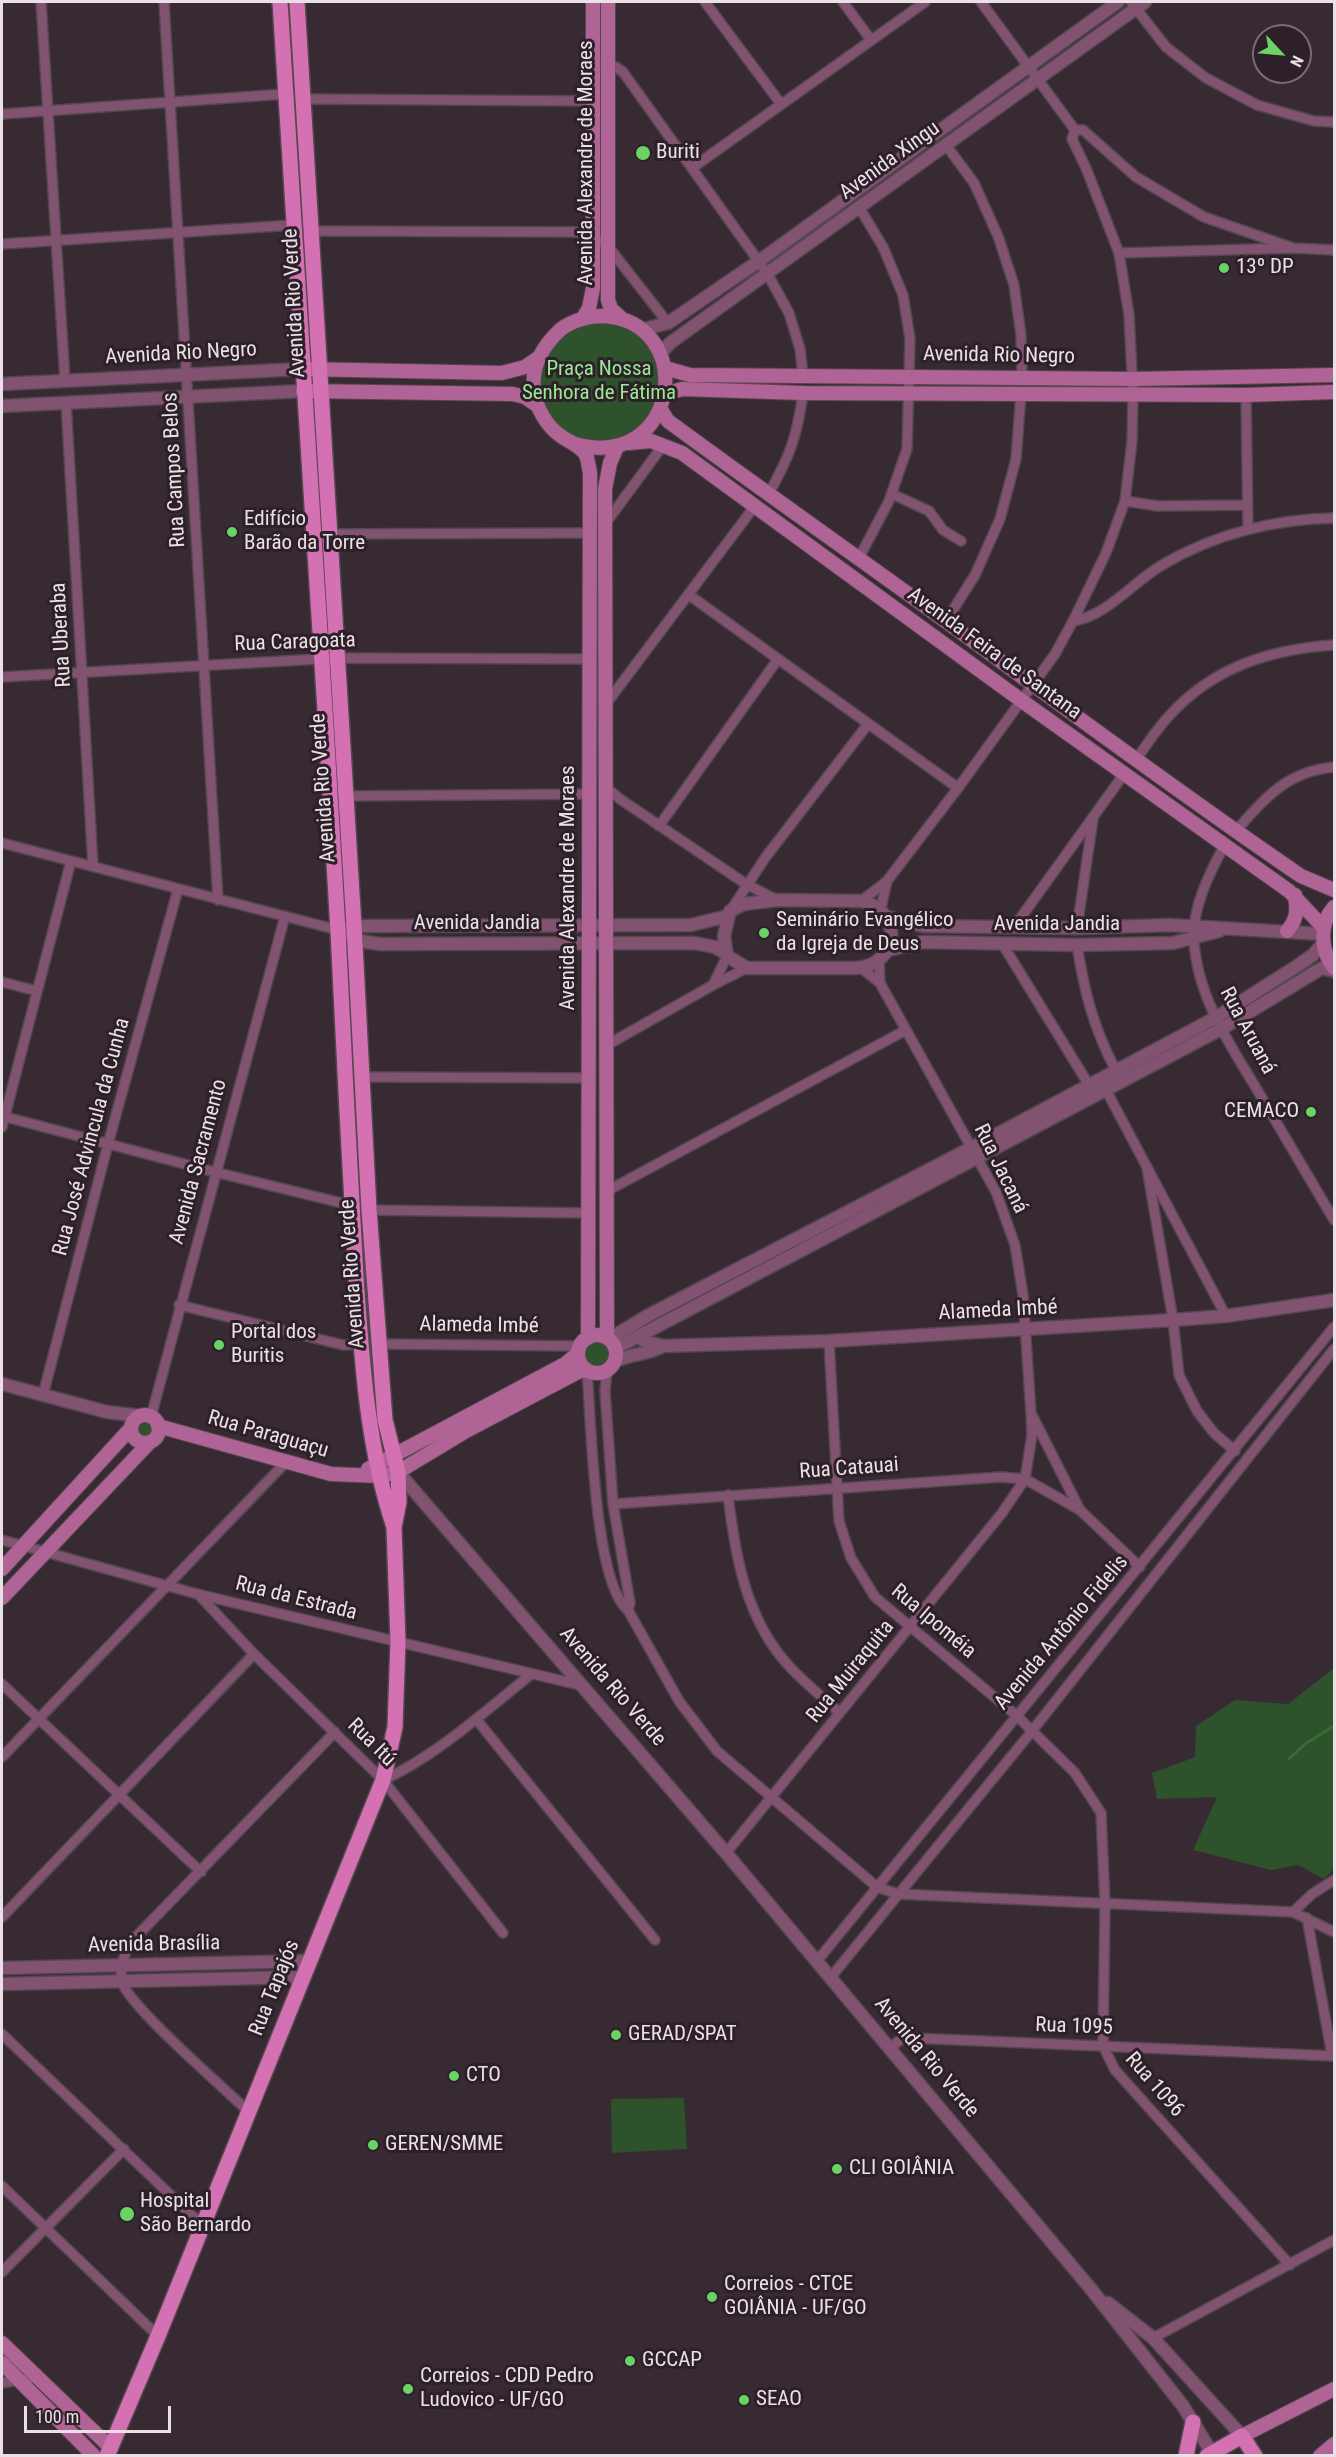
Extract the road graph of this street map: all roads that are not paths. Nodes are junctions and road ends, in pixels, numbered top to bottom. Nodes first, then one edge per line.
1 (41, 2) edge
2 (164, 2) edge
3 (280, 2) edge
4 (297, 2) edge
5 (593, 2) edge
6 (608, 2) edge
7 (705, 2) edge
8 (843, 2) edge
9 (925, 2) edge
10 (981, 2) edge
11 (1118, 2) edge
12 (1138, 4) edge
13 (871, 40) junction
14 (608, 63) junction
15 (594, 64) junction
16 (1029, 68) junction
17 (1037, 80) junction
18 (285, 94) junction
19 (302, 99) junction
20 (594, 101) junction
21 (170, 103) junction
22 (781, 104) junction
23 (48, 111) junction
24 (2, 114) edge
25 (1335, 122) edge
26 (1075, 130) junction
27 (946, 145) junction
28 (692, 168) junction
29 (859, 207) junction
30 (293, 225) junction
31 (312, 231) junction
32 (179, 234) junction
33 (593, 237) junction
34 (56, 240) junction
35 (2, 244) edge
36 (607, 245) junction
37 (1293, 248) junction
38 (1335, 250) edge
39 (1119, 253) junction
40 (759, 261) junction
41 (767, 273) junction
42 (583, 318) junction
43 (623, 320) junction
44 (668, 323) junction
45 (641, 330) junction
46 (538, 358) junction
47 (663, 361) junction
48 (302, 369) junction
49 (319, 369) junction
50 (188, 374) junction
51 (1335, 375) edge
52 (803, 376) junction
53 (910, 376) junction
54 (1022, 377) junction
55 (65, 380) junction
56 (2, 384) edge
57 (1133, 386) junction
58 (303, 392) junction
59 (321, 392) junction
60 (909, 392) junction
61 (1335, 392) edge
62 (803, 393) junction
63 (1020, 393) junction
64 (665, 394) junction
65 (1246, 394) junction
66 (189, 396) junction
67 (66, 402) junction
68 (2, 406) edge
69 (538, 406) junction
70 (661, 410) junction
71 (575, 444) junction
72 (663, 444) junction
73 (622, 445) junction
74 (892, 494) junction
75 (768, 495) junction
76 (1125, 501) junction
77 (1247, 505) junction
78 (754, 507) junction
79 (1335, 518) edge
80 (605, 525) junction
81 (1248, 529) junction
82 (590, 533) junction
83 (330, 534) junction
84 (960, 541) dead end
85 (859, 558) junction
86 (689, 595) junction
87 (946, 621) junction
88 (1073, 621) junction
89 (1335, 645) edge
90 (337, 658) junction
91 (321, 659) junction
92 (590, 659) junction
93 (778, 659) junction
94 (204, 666) junction
95 (82, 672) junction
96 (2, 677) edge
97 (1033, 686) junction
98 (1022, 700) junction
99 (605, 705) junction
100 (868, 724) junction
101 (1136, 760) junction
102 (1335, 767) edge
103 (1124, 774) junction
104 (607, 788) junction
105 (958, 788) junction
106 (590, 794) junction
107 (346, 796) junction
108 (1093, 816) junction
109 (659, 826) junction
110 (1236, 831) junction
111 (2, 843) edge
112 (1224, 846) junction
113 (71, 861) junction
114 (93, 866) junction
115 (1306, 879) junction
116 (886, 881) junction
117 (746, 884) junction
118 (178, 889) junction
119 (1335, 890) edge
120 (1294, 895) junction
121 (218, 900) junction
122 (777, 900) junction
123 (861, 901) junction
124 (1335, 906) edge
125 (884, 912) junction
126 (729, 914) junction
127 (285, 916) junction
128 (590, 926) junction
129 (607, 926) junction
130 (1195, 926) junction
131 (1014, 927) junction
132 (1077, 928) junction
133 (1225, 929) junction
134 (338, 930) junction
135 (1287, 931) junction
136 (354, 933) junction
137 (1323, 934) junction
138 (1194, 939) junction
139 (590, 943) junction
140 (607, 943) junction
141 (1003, 945) junction
142 (1077, 945) junction
143 (888, 950) junction
144 (726, 954) junction
145 (879, 961) junction
146 (747, 968) junction
147 (861, 968) junction
148 (1335, 970) edge
149 (1288, 972) junction
150 (2, 982) edge
151 (880, 983) junction
152 (1297, 983) junction
153 (712, 985) junction
154 (37, 991) junction
155 (1218, 1023) junction
156 (906, 1030) junction
157 (607, 1045) junction
158 (1116, 1071) junction
159 (362, 1077) junction
160 (590, 1078) junction
161 (1089, 1085) junction
162 (1106, 1089) junction
163 (3, 1116) edge
164 (2, 1127) edge
165 (108, 1144) junction
166 (974, 1154) junction
167 (1147, 1168) junction
168 (215, 1172) junction
169 (607, 1191) junction
170 (352, 1205) junction
171 (369, 1210) junction
172 (590, 1213) junction
173 (1335, 1220) edge
174 (1335, 1300) edge
175 (179, 1305) junction
176 (1226, 1316) junction
177 (1173, 1320) junction
178 (1335, 1327) edge
179 (1025, 1329) junction
180 (640, 1336) junction
181 (829, 1341) junction
182 (361, 1344) junction
183 (379, 1344) junction
184 (582, 1345) junction
185 (663, 1346) junction
186 (1335, 1349) edge
187 (611, 1351) junction
188 (587, 1371) junction
189 (2, 1384) edge
190 (44, 1395) junction
191 (1031, 1413) junction
192 (149, 1425) junction
193 (149, 1443) junction
194 (1235, 1451) junction
195 (394, 1455) junction
196 (287, 1461) junction
197 (380, 1469) junction
198 (398, 1472) junction
199 (1025, 1479) junction
200 (837, 1487) junction
201 (728, 1496) junction
202 (613, 1504) junction
203 (1080, 1510) junction
204 (394, 1527) junction
205 (2, 1540) edge
206 (24, 1546) junction
207 (45, 1552) junction
208 (3, 1566) edge
209 (1140, 1567) junction
210 (168, 1586) junction
211 (197, 1594) junction
212 (2, 1598) edge
213 (628, 1610) junction
214 (910, 1627) junction
215 (398, 1642) junction
216 (254, 1654) junction
217 (530, 1675) junction
218 (2, 1684) edge
219 (584, 1686) junction
220 (840, 1713) junction
221 (1017, 1716) junction
222 (38, 1719) junction
223 (476, 1719) junction
224 (1032, 1731) junction
225 (335, 1732) junction
226 (2, 1757) edge
227 (383, 1780) junction
228 (119, 1795) junction
229 (771, 1798) junction
230 (1101, 1813) joint
231 (726, 1853) junction
232 (201, 1872) junction
233 (1335, 1880) edge
234 (877, 1887) junction
235 (898, 1894) junction
236 (1105, 1903) junction
237 (1293, 1912) junction
238 (2, 1917) edge
239 (1307, 1918) junction
240 (503, 1932) dead end
241 (1335, 1932) edge
242 (655, 1940) dead end
243 (308, 1961) junction
244 (817, 1961) junction
245 (205, 1963) junction
246 (122, 1965) junction
247 (2, 1968) edge
248 (302, 1977) junction
249 (831, 1977) junction
250 (205, 1979) junction
251 (122, 1981) junction
252 (2, 1984) edge
253 (2, 2034) edge
254 (1103, 2046) junction
255 (890, 2048) junction
256 (1333, 2056) edge
257 (248, 2111) junction
258 (124, 2149) junction
259 (2, 2186) edge
260 (203, 2226) junction
261 (45, 2228) junction
262 (1335, 2240) edge
263 (1290, 2265) junction
264 (2, 2272) edge
265 (1091, 2289) junction
266 (158, 2336) junction
267 (1154, 2338) junction
268 (2, 2343) edge
269 (2, 2363) edge
270 (36, 2377) junction
271 (21, 2381) junction
272 (2, 2383) edge
273 (1335, 2389) edge
274 (1193, 2421) junction
275 (1242, 2436) junction
276 (1335, 2444) edge
277 (111, 2454) edge
278 (1211, 2455) edge
279 (94, 2456) edge
280 (1186, 2456) edge
281 (1255, 2456) edge
282 (1320, 2456) edge

1 - 23 street
2 - 21 street, Rua Campos Belos
3 - 18 main road, Avenida Rio Verde
4 - 19 main road, Avenida Rio Verde
5 - 15 main road, Avenida Alexandre de Moraes
6 - 14 main road, Avenida Alexandre de Moraes
7 - 22 street
8 - 13 street
9 - 13 street
10 - 16 street
11 - 16 street, Avenida Xingu
12 - 17 street, Avenida Xingu
12 - 25 street
13 - 22 street
14 - 15 street
14 - 28 street
14 - 36 main road, Avenida Alexandre de Moraes
15 - 20 main road, Avenida Alexandre de Moraes
16 - 17 street
16 - 40 street, Avenida Xingu
17 - 26 street
17 - 27 street, Avenida Xingu
18 - 21 street
18 - 30 main road, Avenida Rio Verde
19 - 20 street
19 - 31 main road, Avenida Rio Verde
20 - 33 main road, Avenida Alexandre de Moraes
21 - 23 street
21 - 32 street, Rua Campos Belos
22 - 28 street
23 - 24 street
23 - 34 street
26 - 37 street
26 - 39 street
27 - 29 street, Avenida Xingu
27 - 54 street
28 - 40 street
29 - 41 street, Avenida Xingu
29 - 53 street
30 - 32 street
30 - 48 main road, Avenida Rio Verde
31 - 33 street
31 - 49 main road, Avenida Rio Verde
32 - 34 street
32 - 50 street, Rua Campos Belos
33 - 36 street
33 - 42 main road, Avenida Alexandre de Moraes
34 - 35 street
34 - 55 street
36 - 43 main road, Avenida Alexandre de Moraes
36 - 44 street
37 - 38 street
37 - 39 street
39 - 57 street
40 - 41 street
40 - 44 street, Avenida Xingu
41 - 47 street, Avenida Xingu
41 - 52 street
42 - 43 main road
42 - 46 main road
43 - 45 main road
44 - 45 street, Avenida Xingu
45 - 47 main road
46 - 49 main road, Avenida Rio Negro
46 - 69 main road
47 - 52 main road, Avenida Rio Negro
47 - 64 main road
48 - 49 main road, Avenida Rio Negro
48 - 50 street, Avenida Rio Negro
48 - 58 main road, Avenida Rio Verde
49 - 59 main road, Avenida Rio Verde
50 - 55 street, Avenida Rio Negro
50 - 66 street, Rua Campos Belos
51 - 57 main road, Avenida Rio Negro
52 - 53 main road, Avenida Rio Negro
53 - 54 main road, Avenida Rio Negro
53 - 60 street
54 - 57 main road, Avenida Rio Negro
55 - 56 street, Avenida Rio Negro
57 - 63 main road, Avenida Rio Negro
57 - 65 main road, Avenida Rio Negro
57 - 76 street
58 - 59 main road, Avenida Rio Negro
58 - 66 street, Avenida Rio Negro
58 - 91 main road, Avenida Rio Verde
59 - 69 main road, Avenida Rio Negro
59 - 83 main road, Avenida Rio Verde
60 - 62 main road, Avenida Rio Negro
60 - 63 main road, Avenida Rio Negro
60 - 74 street
61 - 65 main road, Avenida Rio Negro
62 - 64 main road, Avenida Rio Negro
62 - 75 street
63 - 87 street
64 - 70 main road
65 - 77 street
66 - 67 street, Avenida Rio Negro
66 - 94 street, Rua Campos Belos
67 - 68 street, Avenida Rio Negro
67 - 95 street, Rua Uberaba
69 - 71 main road
70 - 73 main road
70 - 75 main road, Avenida Feira de Santana
71 - 73 main road
71 - 82 main road, Avenida Alexandre de Moraes
72 - 73 main road, Avenida Feira de Santana
72 - 78 main road, Avenida Feira de Santana
72 - 80 street
73 - 80 main road, Avenida Alexandre de Moraes
74 - 84 street
74 - 85 street
75 - 85 main road, Avenida Feira de Santana
76 - 77 street
76 - 88 street
77 - 81 street
78 - 86 street
78 - 98 main road, Avenida Feira de Santana
79 - 81 street
80 - 99 main road, Avenida Alexandre de Moraes
81 - 88 street
82 - 83 street
82 - 92 main road, Avenida Alexandre de Moraes
83 - 90 main road, Avenida Rio Verde
85 - 87 main road, Avenida Feira de Santana
86 - 93 street
86 - 99 street
87 - 97 main road, Avenida Feira de Santana
88 - 97 street
89 - 101 street
90 - 91 street, Rua Caragoata
90 - 92 street, Rua Caragoata
90 - 107 main road, Avenida Rio Verde
91 - 94 street, Rua Caragoata
91 - 134 main road, Avenida Rio Verde
92 - 106 main road, Avenida Alexandre de Moraes
93 - 100 street
93 - 109 street
94 - 95 street, Rua Caragoata
94 - 121 street, Rua Campos Belos
95 - 96 street, Rua Caragoata
95 - 114 street, Rua Uberaba
97 - 98 street
97 - 101 main road, Avenida Feira de Santana
98 - 103 main road, Avenida Feira de Santana
98 - 105 street
99 - 104 main road, Avenida Alexandre de Moraes
100 - 105 street
100 - 117 street
101 - 110 main road, Avenida Feira de Santana
102 - 110 street
103 - 108 street
103 - 112 main road, Avenida Feira de Santana
104 - 109 street
104 - 129 main road, Avenida Alexandre de Moraes
105 - 116 street
106 - 107 street
106 - 128 main road, Avenida Alexandre de Moraes
107 - 136 main road, Avenida Rio Verde
108 - 131 street
108 - 132 street
109 - 117 street
110 - 115 main road, Avenida Feira de Santana
111 - 113 street, Avenida Jandia
112 - 120 main road, Avenida Feira de Santana
112 - 130 street, Rua Aruaná
113 - 114 street, Avenida Jandia
113 - 154 street
114 - 118 street, Avenida Jandia
115 - 119 main road, Avenida Feira de Santana
115 - 120 main road
116 - 123 street
116 - 125 street
117 - 122 street
117 - 126 street
118 - 121 street, Avenida Jandia
118 - 165 street, Rua José Advincula da Cunha
120 - 135 main road
120 - 137 main road, Avenida Feira de Santana
121 - 127 street, Avenida Jandia
122 - 123 street, Avenida Jandia
122 - 126 street, Avenida Jandia
123 - 125 street, Avenida Jandia
124 - 137 main road
125 - 131 street, Avenida Jandia
125 - 143 street
126 - 129 street, Avenida Jandia
126 - 144 street
127 - 134 street, Avenida Jandia
127 - 168 street, Avenida Sacramento
128 - 129 street, Avenida Jandia
128 - 136 street, Avenida Jandia
128 - 139 main road, Avenida Alexandre de Moraes
129 - 140 main road, Avenida Alexandre de Moraes
130 - 132 street, Avenida Jandia
130 - 133 street, Avenida Jandia
130 - 138 street, Rua Aruaná
131 - 132 street, Avenida Jandia
133 - 135 street, Avenida Jandia
133 - 138 street, Avenida Jandia
134 - 136 street, Avenida Jandia
134 - 170 main road, Avenida Rio Verde
135 - 137 street, Avenida Jandia
136 - 139 street, Avenida Jandia
136 - 159 main road, Avenida Rio Verde
137 - 148 main road, Avenida Feira de Santana
137 - 149 street
138 - 142 street, Avenida Jandia
138 - 155 street, Rua Aruaná
139 - 140 street, Avenida Jandia
139 - 160 main road, Avenida Alexandre de Moraes
140 - 144 street, Avenida Jandia
140 - 157 main road, Avenida Alexandre de Moraes
141 - 142 street, Avenida Jandia
141 - 143 street, Avenida Jandia
141 - 161 street
142 - 158 street
143 - 145 street
144 - 146 street, Avenida Jandia
144 - 153 street
145 - 147 street
145 - 151 street, Rua Jacaná
146 - 147 street
146 - 153 street
147 - 151 street, Rua Jacaná
148 - 152 street
149 - 152 street
149 - 155 street
150 - 154 street
151 - 156 street, Rua Jacaná
152 - 155 street
153 - 157 street
154 - 163 street
155 - 158 street
155 - 162 street
155 - 173 street, Rua Aruaná
156 - 166 street, Rua Jacaná
156 - 169 street
157 - 169 main road, Avenida Alexandre de Moraes
158 - 161 street
159 - 160 street
159 - 171 main road, Avenida Rio Verde
160 - 172 main road, Avenida Alexandre de Moraes
161 - 166 street
162 - 166 street
162 - 167 street
163 - 164 street
163 - 165 street
165 - 168 street
165 - 190 street, Rua José Advincula da Cunha
166 - 179 street, Rua Jacaná
166 - 180 street
166 - 187 street
167 - 176 street
167 - 177 street
168 - 170 street
168 - 175 street, Avenida Sacramento
169 - 187 main road, Avenida Alexandre de Moraes
170 - 171 street
170 - 182 main road, Avenida Rio Verde
171 - 172 street
171 - 183 main road, Avenida Rio Verde
172 - 184 main road, Avenida Alexandre de Moraes
174 - 176 street, Alameda Imbé
175 - 182 street
175 - 192 street, Avenida Sacramento
176 - 177 street, Alameda Imbé
177 - 179 street, Alameda Imbé
177 - 194 street
178 - 194 street, Avenida Antônio Fidelis
179 - 181 street, Alameda Imbé
179 - 191 street, Rua Jacaná
180 - 185 street, Alameda Imbé
180 - 187 street
181 - 185 street, Alameda Imbé
181 - 200 street, Rua Ipoméia
182 - 197 main road, Avenida Rio Verde
183 - 184 street, Alameda Imbé
183 - 195 main road, Avenida Rio Verde
184 - 187 main road
184 - 188 main road
184 - 195 main road
185 - 187 street, Alameda Imbé
186 - 224 street, Avenida Antônio Fidelis
187 - 188 main road
187 - 202 street, Avenida Alexandre de Moraes
188 - 198 main road
188 - 213 street, Avenida Alexandre de Moraes
189 - 190 street, Rua Paraguaçu
190 - 192 street, Rua Paraguaçu
191 - 199 street, Rua Muiraquita
191 - 203 street, Rua Jacaná
192 - 193 main road
192 - 193 main road
192 - 196 main road, Rua Paraguaçu
192 - 206 main road
193 - 207 main road
194 - 209 street, Avenida Antônio Fidelis
195 - 197 main road
195 - 198 main road, Avenida Rio Verde
196 - 197 main road, Rua Paraguaçu
196 - 210 street
197 - 198 main road
197 - 204 main road, Rua Tapajós
198 - 204 main road, Rua Tapajós
198 - 219 street, Avenida Rio Verde
199 - 200 street, Rua Catauai
199 - 203 street, Rua Catauai
199 - 214 street, Rua Muiraquita
200 - 201 street, Rua Catauai
200 - 214 street, Rua Ipoméia
201 - 202 street, Rua Catauai
201 - 220 street
202 - 213 street, Avenida Alexandre de Moraes
203 - 209 street, Rua Jacaná
204 - 215 main road, Rua Tapajós
205 - 206 street, Rua da Estrada
206 - 207 street, Rua da Estrada
206 - 208 main road
207 - 210 street, Rua da Estrada
207 - 212 main road
209 - 221 street, Avenida Antônio Fidelis
210 - 211 street, Rua da Estrada
210 - 222 street
211 - 215 street, Rua da Estrada
211 - 216 street, Rua Itú
213 - 229 street, Avenida Alexandre de Moraes
214 - 220 street, Rua Muiraquita
214 - 221 street, Rua Ipoméia
215 - 217 street, Rua da Estrada
215 - 227 main road, Rua Tapajós
216 - 225 street, Rua Itú
216 - 228 street
217 - 219 street, Rua da Estrada
217 - 223 street
218 - 222 street
219 - 231 street, Avenida Rio Verde
220 - 229 street, Rua Muiraquita
221 - 224 street, Rua Ipoméia
221 - 234 street, Avenida Antônio Fidelis
222 - 226 street
222 - 228 street
223 - 227 street
223 - 242 street
224 - 230 street, Rua Ipoméia
224 - 235 street, Avenida Antônio Fidelis
225 - 227 street, Rua Itú
225 - 232 street
227 - 240 street, Rua Itú
227 - 243 main road, Rua Tapajós
228 - 232 street
228 - 238 street
229 - 231 street, Rua Muiraquita
229 - 234 street, Avenida Alexandre de Moraes
230 - 236 street, Rua 1096
231 - 244 street, Avenida Rio Verde
232 - 246 street
233 - 237 street
234 - 235 street
234 - 244 street, Avenida Antônio Fidelis
235 - 236 street
235 - 249 street, Avenida Antônio Fidelis
236 - 237 street
236 - 254 street, Rua 1096
237 - 239 street
239 - 241 street
239 - 256 street
243 - 245 street, Avenida Brasília
243 - 248 main road, Rua Tapajós
244 - 249 street, Avenida Rio Verde
245 - 246 street, Avenida Brasília
245 - 250 street
246 - 247 street, Avenida Brasília
246 - 251 street
248 - 250 street, Avenida Brasília
248 - 257 main road, Rua Tapajós
249 - 255 street, Avenida Rio Verde
250 - 251 street, Avenida Brasília
251 - 252 street, Avenida Brasília
251 - 257 street
253 - 258 street
254 - 255 street, Rua 1095
254 - 256 street, Rua 1095
254 - 263 street, Rua 1096
255 - 265 street, Avenida Rio Verde
257 - 260 main road, Rua Tapajós
258 - 260 street
258 - 261 street
259 - 261 street
260 - 266 main road, Rua Tapajós
261 - 264 street
261 - 266 street
262 - 263 street
263 - 267 street
265 - 267 street, Avenida Rio Verde
265 - 274 street, Avenida Rio Verde
266 - 277 main road, Rua Tapajós
267 - 275 street, Avenida Rio Verde
268 - 270 main road
269 - 271 main road
270 - 271 street
270 - 277 main road
271 - 272 street
271 - 279 main road
273 - 275 main road
274 - 278 street, Avenida Rio Verde
274 - 280 main road
275 - 278 main road
275 - 281 main road
276 - 282 main road

